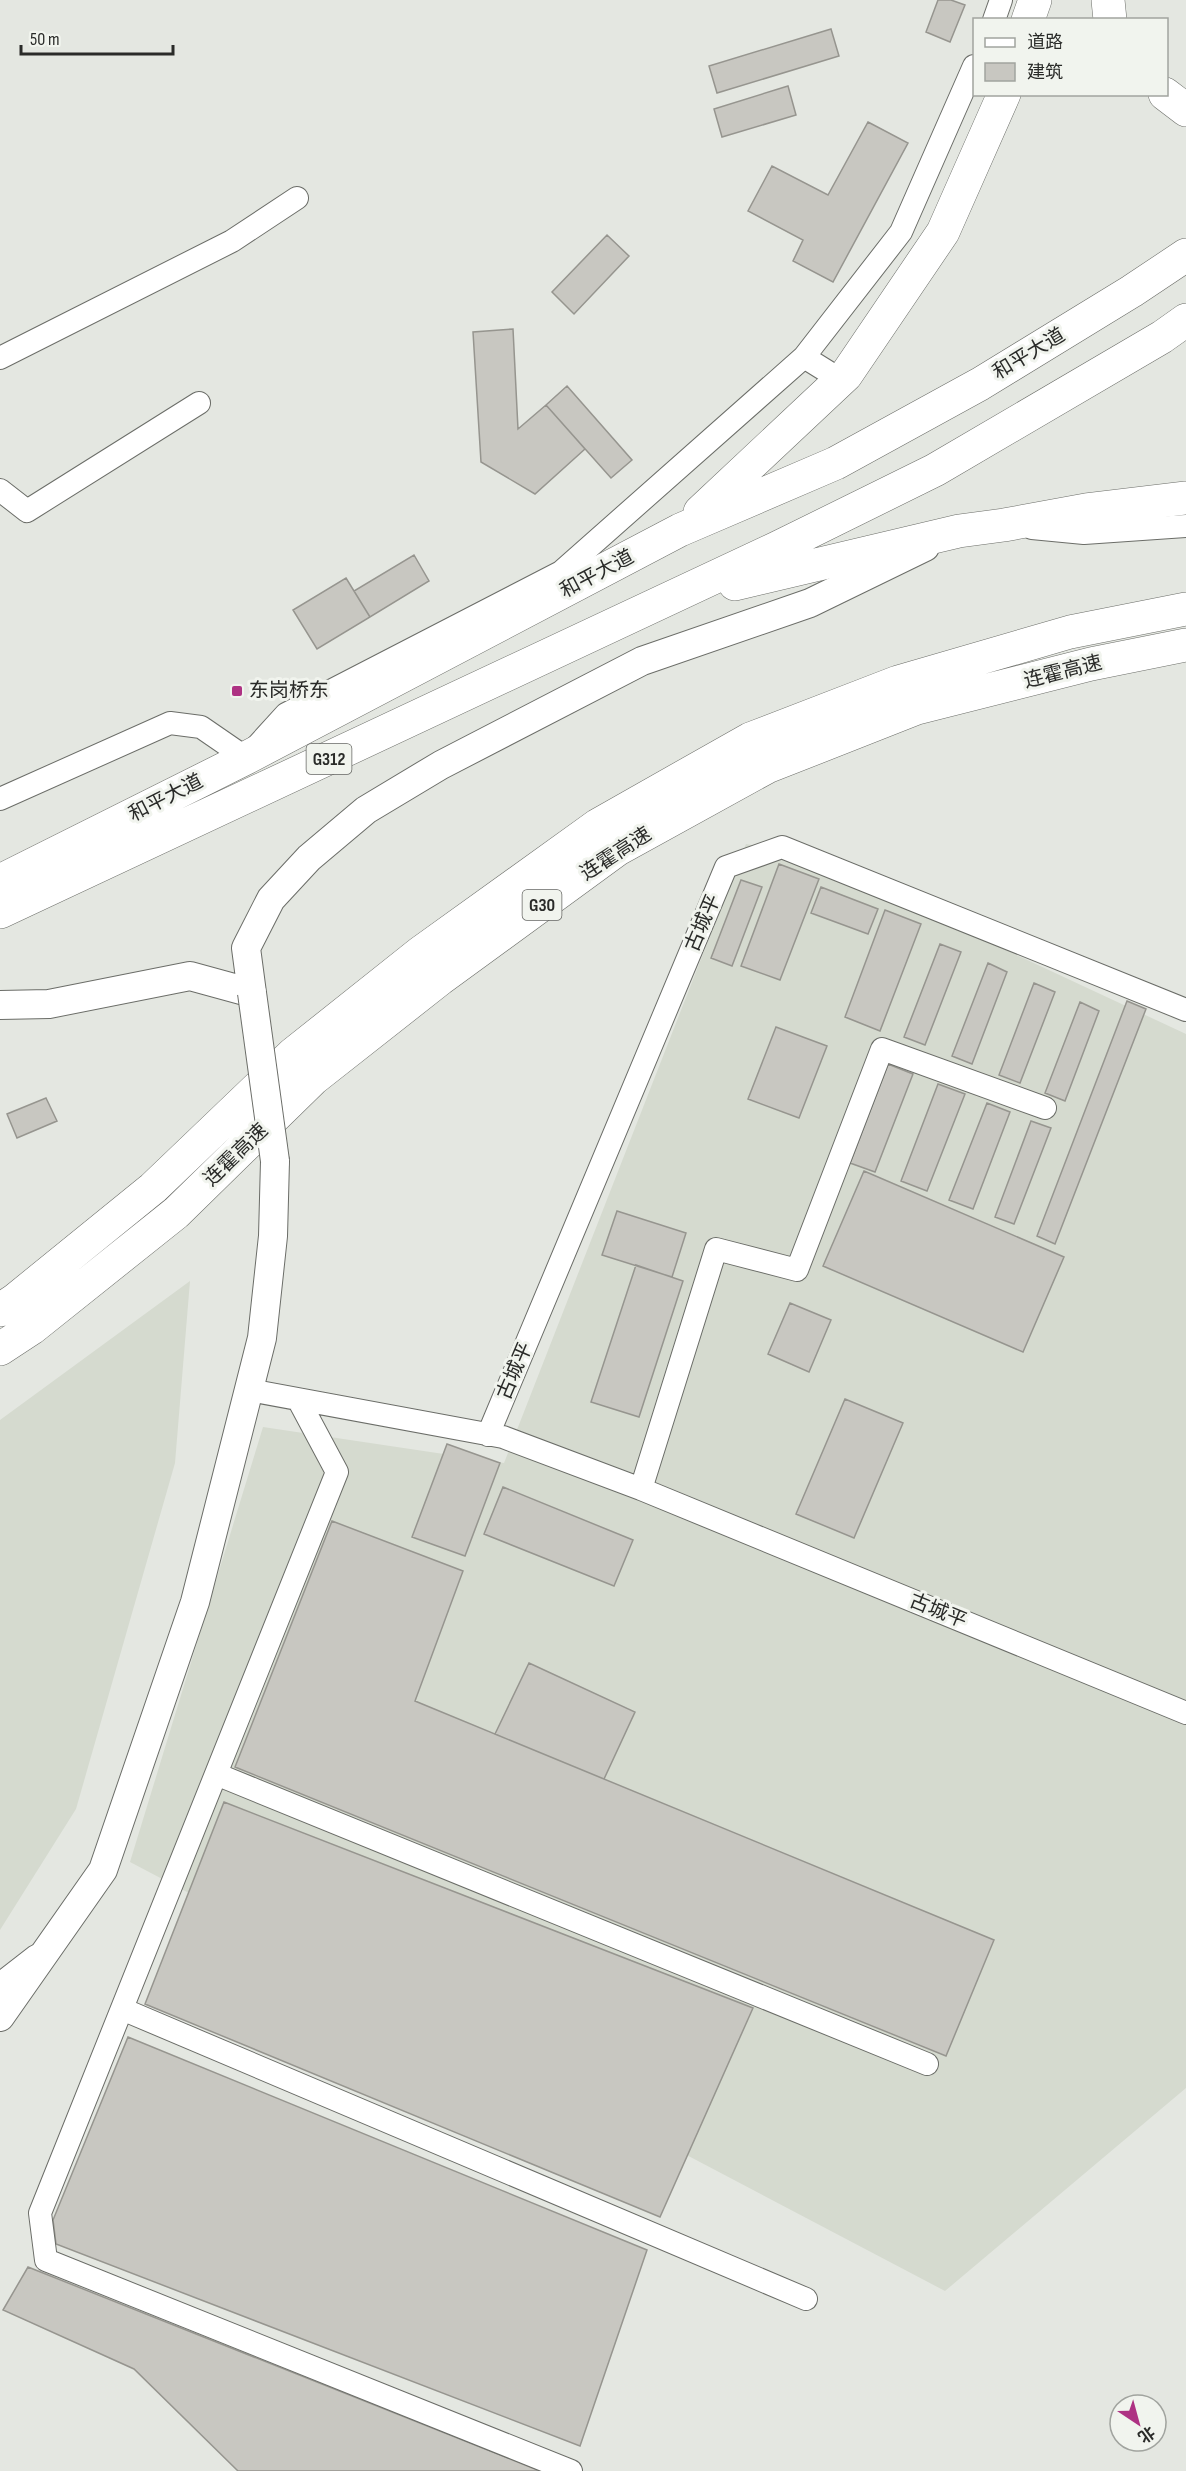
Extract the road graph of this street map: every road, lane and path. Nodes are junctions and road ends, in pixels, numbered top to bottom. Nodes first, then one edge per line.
1 (1001, 0) edge
2 (1035, 0) edge
3 (1108, 0) edge
4 (995, 18) edge
5 (1029, 18) edge
6 (1110, 18) edge
7 (973, 70) edge
8 (1003, 96) edge
9 (1168, 96) edge
10 (1186, 110) edge
11 (297, 198) dead end
12 (1186, 255) edge
13 (1186, 320) edge
14 (804, 357) junction
15 (0, 358) edge
16 (841, 380) junction
17 (199, 403) dead end
18 (0, 490) edge
19 (1186, 498) edge
20 (1004, 525) junction
21 (1186, 526) edge
22 (680, 530) junction
23 (959, 531) junction
24 (657, 605) junction
25 (1186, 609) edge
26 (1186, 645) edge
27 (246, 758) junction
28 (0, 799) edge
29 (0, 881) edge
30 (0, 912) edge
31 (252, 993) junction
32 (0, 1005) edge
33 (1186, 1010) edge
34 (1045, 1108) dead end
35 (0, 1310) edge
36 (0, 1349) edge
37 (249, 1390) junction
38 (298, 1399) junction
39 (488, 1435) junction
40 (641, 1489) junction
41 (1186, 1713) edge
42 (216, 1774) junction
43 (52, 1943) junction
44 (0, 1984) edge
45 (122, 2009) junction
46 (0, 2017) edge
47 (927, 2064) dead end
48 (806, 2300) dead end
49 (571, 2471) edge

1 - 4 street
2 - 5 highway
3 - 6 highway
7 - 14 street
8 - 16 highway
9 - 10 highway
11 - 15 street
12 - 22 highway, 和平大道
13 - 24 highway, 和平大道
14 - 16 street
14 - 27 street
16 - 22 highway
17 - 18 street
19 - 20 highway
20 - 21 street
20 - 23 highway
22 - 27 highway, 和平大道 / G312
23 - 24 highway
23 - 31 main road
24 - 30 highway, 和平大道 / G312
25 - 35 highway, 连霍高速 / G30
26 - 36 highway, 连霍高速 / G30
27 - 28 street
27 - 29 highway, 和平大道 / G312
31 - 32 main road
31 - 37 main road, bridge
33 - 39 street, 古城平
34 - 40 street
37 - 38 street, 古城平
37 - 43 main road
38 - 39 street, 古城平
38 - 42 street
39 - 40 street, 古城平
40 - 41 street, 古城平
42 - 45 street
42 - 47 street
43 - 44 street
43 - 46 main road
45 - 48 street
45 - 49 street

